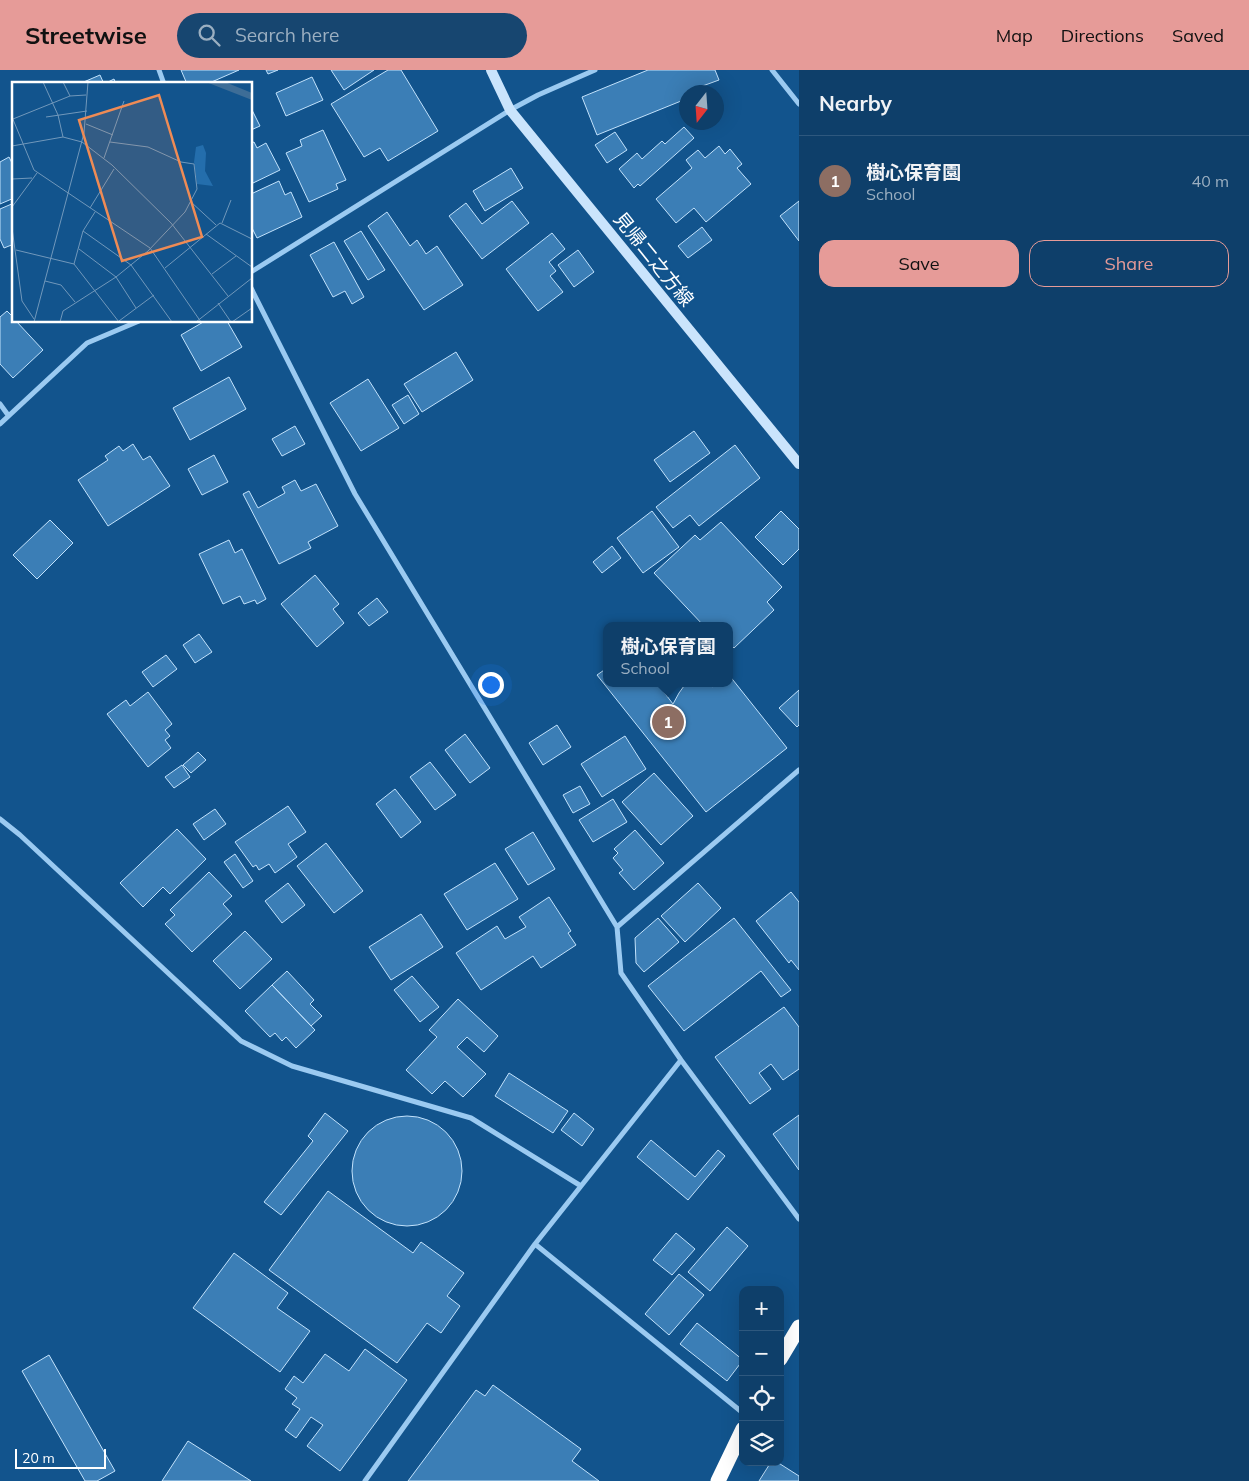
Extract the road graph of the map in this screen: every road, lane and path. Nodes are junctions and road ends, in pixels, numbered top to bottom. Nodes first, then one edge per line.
1 (159, 70) edge
2 (491, 70) edge
3 (595, 70) edge
4 (772, 70) edge
5 (163, 82) edge
6 (799, 104) edge
7 (510, 110) junction
8 (252, 271) edge
9 (252, 290) edge
10 (137, 322) edge
11 (0, 404) edge
12 (8, 415) junction
13 (0, 424) edge
14 (799, 464) edge
15 (799, 770) edge
16 (0, 819) edge
17 (617, 927) junction
18 (681, 1060) junction
19 (581, 1186) junction
20 (799, 1219) edge
21 (535, 1244) junction
22 (799, 1328) edge
23 (784, 1352) edge
24 (739, 1410) edge
25 (739, 1437) edge
26 (365, 1481) edge
27 (718, 1481) edge

1 - 5 street
2 - 7 main road, 見帰二之方線
3 - 7 street
4 - 6 street
7 - 8 street
7 - 14 main road, 見帰二之方線
9 - 17 street
10 - 12 street
11 - 12 street
12 - 13 street
15 - 17 street
16 - 19 street
17 - 18 street
18 - 19 street
18 - 20 street
19 - 21 street
21 - 24 street
21 - 26 street
22 - 23 highway
25 - 27 highway

